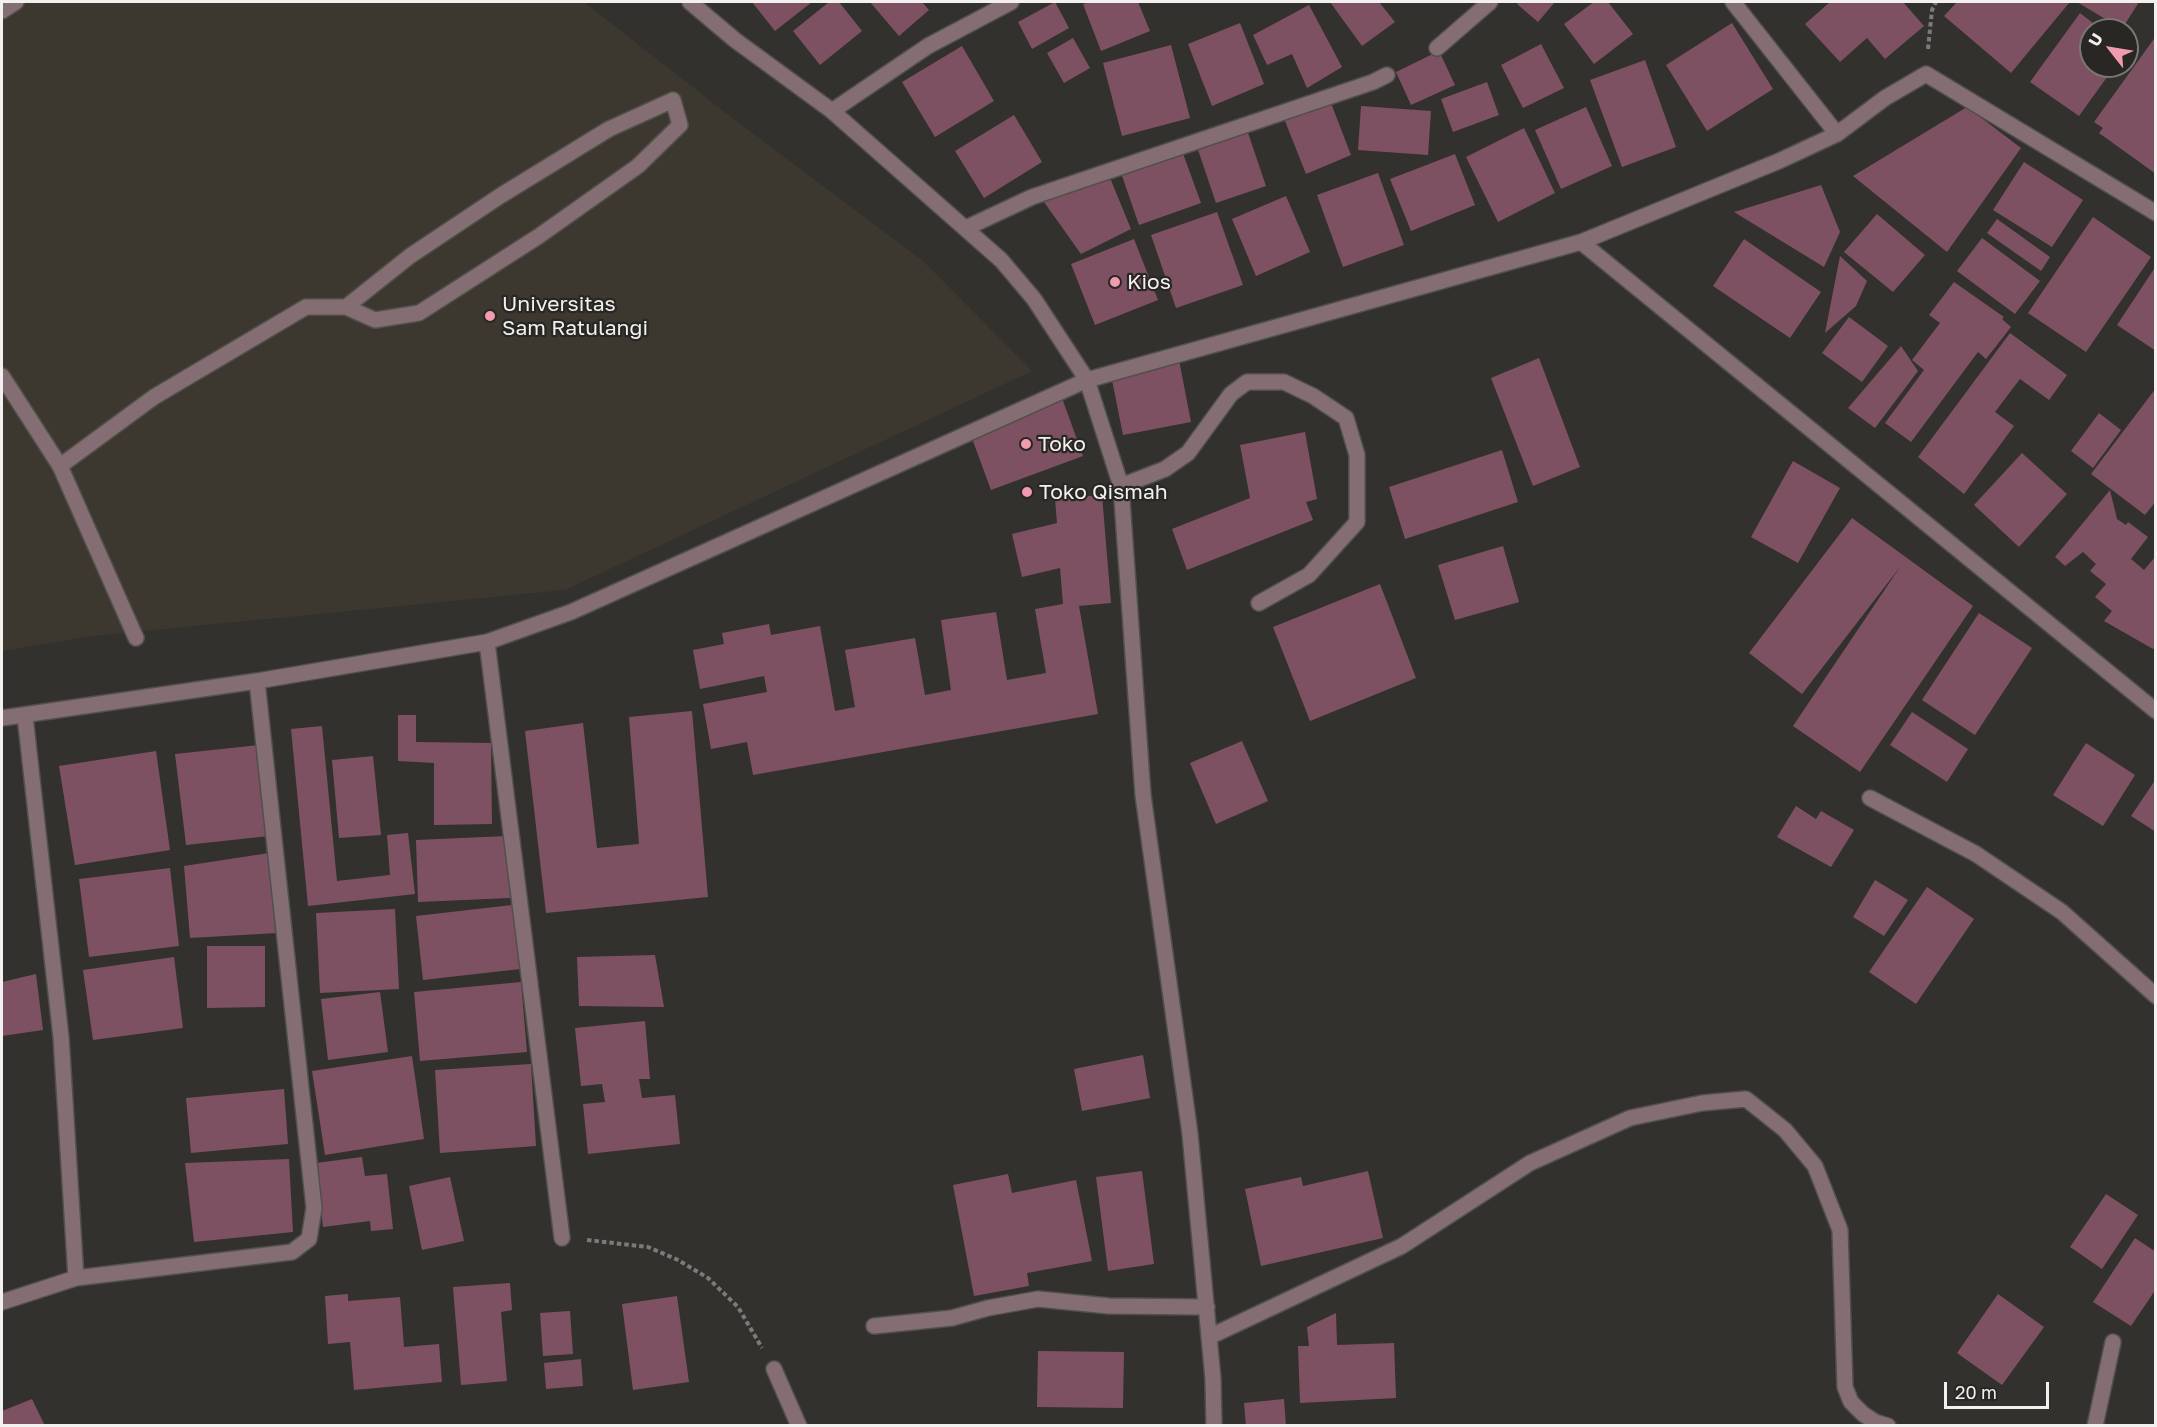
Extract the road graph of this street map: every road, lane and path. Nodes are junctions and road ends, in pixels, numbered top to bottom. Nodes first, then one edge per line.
1 (16, 2) edge
2 (690, 2) edge
3 (1011, 2) edge
4 (1490, 2) edge
5 (1733, 2) edge
6 (1936, 2) edge
7 (2, 10) edge
8 (1437, 48) dead end
9 (1926, 74) junction
10 (1387, 75) dead end
11 (832, 111) junction
12 (1837, 134) junction
13 (2156, 213) edge
14 (966, 228) junction
15 (1581, 242) junction
16 (346, 307) junction
17 (2, 376) edge
18 (1087, 380) junction
19 (60, 466) junction
20 (1121, 486) junction
21 (1259, 603) dead end
22 (136, 638) dead end
23 (487, 642) junction
24 (257, 681) junction
25 (2156, 711) edge
26 (25, 716) junction
27 (2, 718) edge
28 (1870, 798) dead end
29 (2156, 996) edge
30 (562, 1238) joint
31 (76, 1278) junction
32 (2, 1302) edge
33 (1207, 1307) junction
34 (874, 1326) dead end
35 (1209, 1337) junction
36 (2113, 1342) dead end
37 (774, 1369) joint
38 (799, 1425) edge
39 (1214, 1425) edge
40 (1888, 1425) edge
41 (2096, 1425) edge

1 - 7 street
2 - 11 street
3 - 11 street
4 - 8 street
5 - 12 street
6 - 9 path
9 - 12 street
9 - 13 street
10 - 14 street
11 - 14 street
12 - 15 street
14 - 18 street
15 - 18 street
15 - 25 street
16 - 16 street
16 - 19 street
17 - 19 street
18 - 20 street
18 - 23 street
19 - 22 street
20 - 21 street
20 - 33 street
23 - 24 street
23 - 30 street
24 - 26 street
24 - 31 street
26 - 27 street
26 - 31 street
28 - 29 street
30 - 37 path
31 - 32 street
33 - 34 street
33 - 35 street
35 - 39 street
35 - 40 street
36 - 41 street
37 - 38 street

